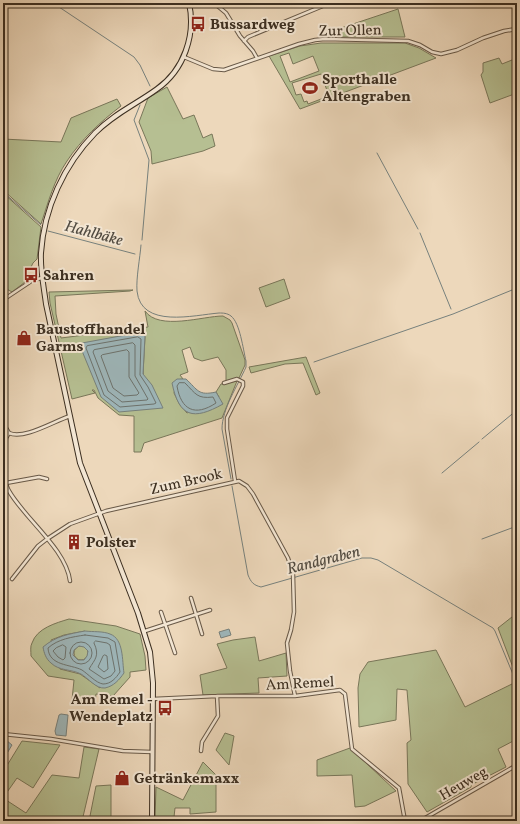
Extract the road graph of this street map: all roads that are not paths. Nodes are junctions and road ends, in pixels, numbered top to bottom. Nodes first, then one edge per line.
1 (189, 3) edge
2 (214, 3) edge
3 (330, 3) edge
4 (517, 29) edge
5 (244, 41) junction
6 (184, 57) junction
7 (257, 58) junction
8 (43, 278) junction
9 (36, 279) junction
10 (43, 285) junction
11 (3, 300) edge
12 (224, 383) dead end
13 (3, 410) edge
14 (70, 416) junction
15 (5, 428) edge
16 (9, 433) junction
17 (3, 464) edge
18 (3, 474) edge
19 (47, 479) dead end
20 (235, 481) junction
21 (6, 483) junction
22 (99, 513) junction
23 (47, 538) junction
24 (12, 579) dead end
25 (70, 581) dead end
26 (191, 598) dead end
27 (210, 610) dead end
28 (162, 612) dead end
29 (196, 614) junction
30 (166, 624) junction
31 (144, 631) junction
32 (202, 634) dead end
33 (175, 652) dead end
34 (217, 696) junction
35 (295, 696) junction
36 (153, 699) junction
37 (3, 734) edge
38 (201, 751) dead end
39 (152, 752) junction
40 (517, 765) edge
41 (152, 821) edge
42 (405, 821) edge
43 (420, 821) edge

1 - 6 main road
2 - 5 street
3 - 5 street
4 - 7 street, Zur Ollen
5 - 7 street
6 - 7 street, Zur Ollen
6 - 8 main road
8 - 9 street
8 - 10 main road
9 - 10 street
9 - 11 street
10 - 14 main road
12 - 20 street
13 - 15 street
14 - 16 street
14 - 22 main road
15 - 16 street
16 - 17 street
18 - 21 street
19 - 21 street
20 - 22 street, Zum Brook
20 - 35 street, Zum Brook
21 - 23 street
22 - 23 street, Zum Brook
22 - 31 main road
23 - 24 street, Zum Brook
23 - 25 street
26 - 29 street
27 - 29 street
28 - 30 street
29 - 30 street
29 - 32 street
30 - 31 street
30 - 33 street
31 - 36 main road
34 - 35 street, Am Remel
34 - 36 street, Am Remel
34 - 38 street
35 - 42 street, Am Remel
36 - 39 main road
37 - 39 street
39 - 41 main road
40 - 43 street, Heuweg

